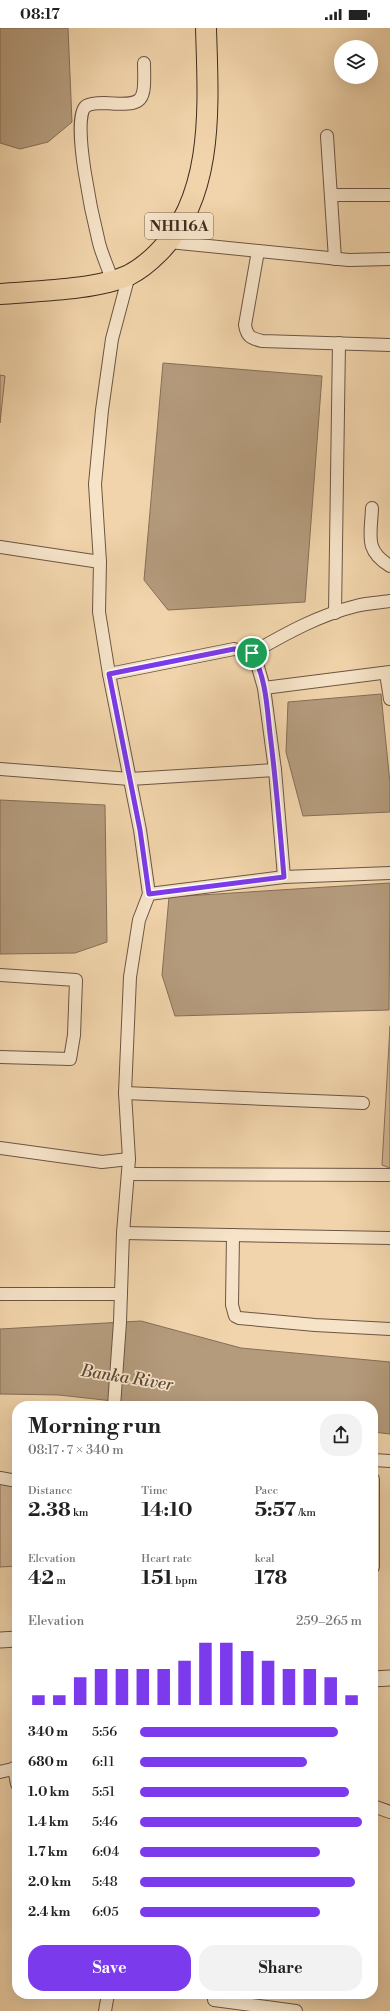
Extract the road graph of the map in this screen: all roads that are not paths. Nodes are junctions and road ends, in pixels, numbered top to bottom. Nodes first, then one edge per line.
1 (206, 28) edge
2 (144, 63) dead end
3 (327, 136) dead end
4 (331, 195) junction
5 (390, 195) edge
6 (169, 242) junction
7 (258, 251) junction
8 (335, 259) junction
9 (390, 259) edge
10 (120, 277) junction
11 (0, 294) edge
12 (339, 343) junction
13 (390, 345) edge
14 (372, 508) dead end
15 (0, 547) edge
16 (100, 562) junction
17 (390, 566) edge
18 (390, 601) edge
19 (335, 613) junction
20 (252, 653) junction
21 (388, 672) edge
22 (109, 674) junction
23 (264, 688) junction
24 (390, 699) edge
25 (0, 769) edge
26 (274, 770) junction
27 (130, 779) junction
28 (390, 873) edge
29 (284, 877) junction
30 (149, 894) junction
31 (0, 975) edge
32 (0, 1056) edge
33 (125, 1093) junction
34 (363, 1102) dead end
35 (0, 1148) edge
36 (129, 1159) junction
37 (129, 1174) junction
38 (390, 1175) edge
39 (123, 1233) junction
40 (233, 1235) junction
41 (390, 1238) edge
42 (0, 1294) edge
43 (121, 1294) junction
44 (390, 1329) edge
45 (115, 1401) edge
46 (378, 1460) edge
47 (390, 1461) edge
48 (0, 1478) edge
49 (12, 1480) edge
50 (12, 1639) edge
51 (0, 1640) edge
52 (390, 1678) edge
53 (378, 1679) edge
54 (12, 1769) edge
55 (0, 1772) edge
56 (378, 1808) edge
57 (390, 1812) edge
58 (107, 1999) edge
59 (214, 2002) edge
60 (105, 2011) edge
61 (296, 2011) edge

1 - 6 highway, NH116A
2 - 10 street
3 - 4 street
4 - 5 street
4 - 8 street
6 - 7 street
6 - 10 highway, NH116A
7 - 8 street
7 - 12 street
8 - 9 street
10 - 11 highway, NH116A
10 - 16 street
12 - 13 street
12 - 19 street
14 - 17 street
15 - 16 street
16 - 22 street
18 - 19 street
19 - 20 street
20 - 22 street
20 - 23 street
21 - 23 street
21 - 24 street
22 - 27 street
23 - 26 street
25 - 27 street
26 - 27 street
26 - 29 street
27 - 30 street
28 - 29 street
29 - 30 street
30 - 33 street
31 - 32 street
33 - 34 street
33 - 36 street
35 - 36 street
36 - 37 street
37 - 38 street
37 - 39 street
39 - 40 street
39 - 43 street
40 - 41 street
40 - 44 street
42 - 43 street
43 - 45 street
46 - 47 street
48 - 49 street
50 - 51 street
52 - 53 street
54 - 55 street
56 - 57 street
58 - 60 street
59 - 61 street

